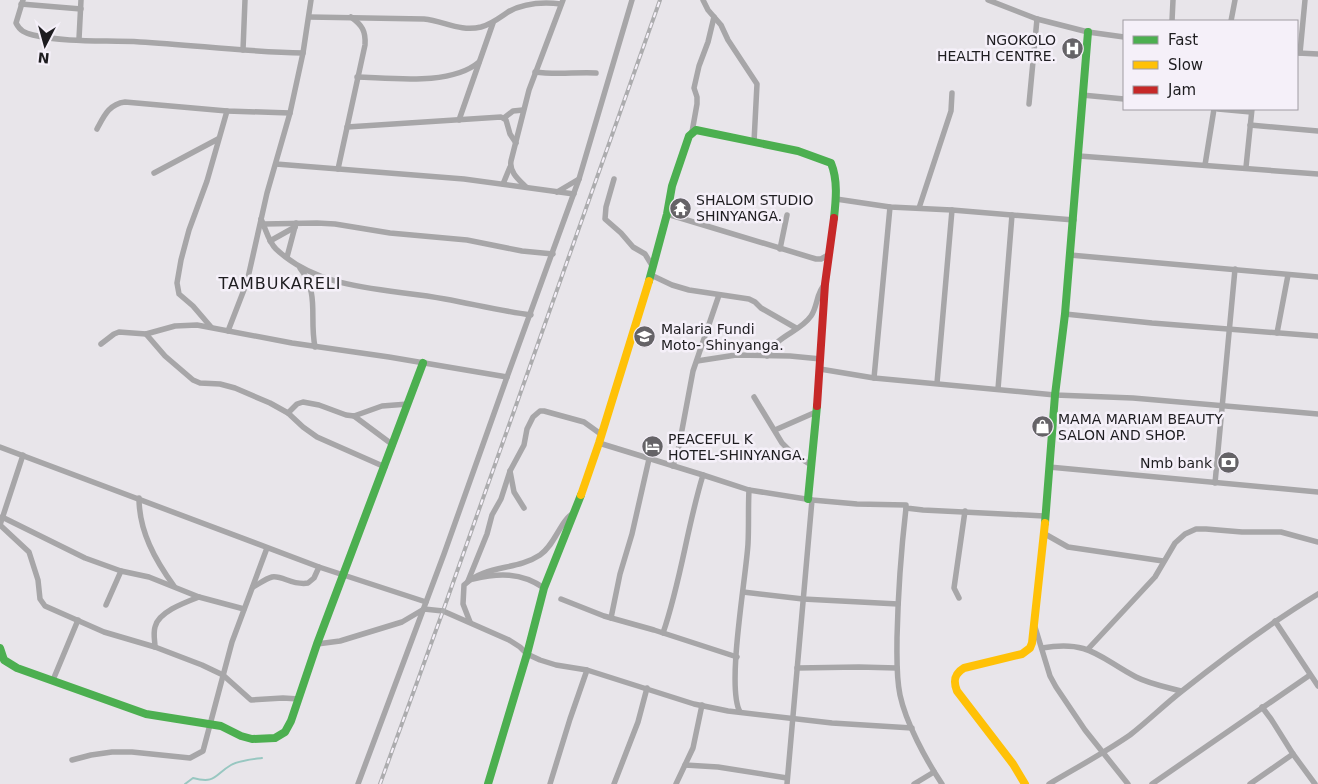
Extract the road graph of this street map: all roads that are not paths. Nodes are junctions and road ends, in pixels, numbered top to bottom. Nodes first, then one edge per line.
1 (81, 0) edge
2 (244, 0) edge
3 (311, 0) edge
4 (632, 0) edge
5 (703, 0) edge
6 (988, 0) edge
7 (1172, 0) edge
8 (1235, 0) edge
9 (1305, 0) edge
10 (22, 2) edge
11 (562, 2) edge
12 (1001, 2) edge
13 (81, 9) junction
14 (349, 16) junction
15 (309, 17) junction
16 (714, 17) junction
17 (1037, 19) junction
18 (1172, 20) edge
19 (1231, 20) edge
20 (492, 23) junction
21 (1088, 32) junction
22 (1123, 37) edge
23 (79, 39) junction
24 (244, 50) junction
25 (303, 53) junction
26 (1299, 53) edge
27 (1318, 54) edge
28 (479, 62) junction
29 (535, 72) junction
30 (596, 73) dead end
31 (357, 77) junction
32 (952, 93) dead end
33 (1082, 95) junction
34 (1123, 99) edge
35 (1029, 104) dead end
36 (523, 110) junction
37 (1214, 110) edge
38 (1251, 110) edge
39 (227, 111) junction
40 (290, 113) junction
41 (504, 118) junction
42 (459, 120) junction
43 (1250, 125) junction
44 (347, 127) junction
45 (97, 128) dead end
46 (692, 132) junction
47 (1318, 132) edge
48 (218, 140) junction
49 (754, 142) junction
50 (516, 143) junction
51 (1079, 156) junction
52 (276, 164) junction
53 (1205, 165) junction
54 (510, 167) junction
55 (1246, 167) junction
56 (338, 169) junction
57 (154, 174) dead end
58 (1318, 174) edge
59 (579, 179) junction
60 (614, 179) dead end
61 (503, 184) junction
62 (526, 187) junction
63 (556, 192) junction
64 (574, 194) junction
65 (836, 199) junction
66 (890, 207) junction
67 (919, 208) junction
68 (952, 210) junction
69 (667, 214) junction
70 (786, 215) dead end
71 (1012, 216) junction
72 (1074, 220) junction
73 (262, 221) junction
74 (296, 225) junction
75 (270, 241) junction
76 (780, 249) junction
77 (553, 254) junction
78 (1070, 255) junction
79 (828, 256) junction
80 (287, 258) junction
81 (298, 266) junction
82 (1235, 270) junction
83 (652, 271) junction
84 (1288, 275) junction
85 (1318, 277) edge
86 (825, 284) junction
87 (719, 295) junction
88 (1065, 314) junction
89 (531, 315) junction
90 (211, 327) junction
91 (796, 328) junction
92 (1229, 328) junction
93 (228, 331) junction
94 (1277, 333) junction
95 (146, 334) junction
96 (1318, 336) edge
97 (101, 344) dead end
98 (316, 346) junction
99 (767, 356) junction
100 (820, 359) junction
101 (697, 362) junction
102 (423, 363) junction
103 (820, 369) junction
104 (506, 377) junction
105 (874, 378) junction
106 (937, 383) junction
107 (998, 389) junction
108 (1055, 394) junction
109 (754, 397) dead end
110 (408, 404) junction
111 (1222, 406) junction
112 (816, 412) junction
113 (288, 413) junction
114 (1318, 414) edge
115 (354, 416) junction
116 (775, 430) junction
117 (602, 434) junction
118 (599, 443) junction
119 (393, 445) junction
120 (0, 447) edge
121 (23, 455) junction
122 (649, 459) junction
123 (811, 465) junction
124 (673, 466) junction
125 (385, 467) junction
126 (1049, 467) junction
127 (510, 471) junction
128 (703, 474) junction
129 (1215, 483) junction
130 (749, 490) junction
131 (1318, 492) edge
132 (139, 498) junction
133 (810, 500) junction
134 (524, 508) dead end
135 (906, 508) junction
136 (965, 511) junction
137 (574, 513) junction
138 (1044, 516) junction
139 (2, 518) junction
140 (1045, 534) junction
141 (1318, 542) edge
142 (267, 548) junction
143 (1162, 561) junction
144 (319, 567) junction
145 (121, 571) junction
146 (344, 576) junction
147 (468, 580) junction
148 (174, 586) junction
149 (253, 587) junction
150 (544, 588) junction
151 (743, 592) junction
152 (1318, 594) edge
153 (200, 596) junction
154 (959, 598) dead end
155 (562, 599) dead end
156 (803, 600) junction
157 (426, 602) junction
158 (898, 604) junction
159 (106, 605) dead end
160 (244, 609) junction
161 (424, 609) junction
162 (611, 618) junction
163 (78, 620) junction
164 (1275, 621) junction
165 (470, 623) junction
166 (1035, 628) junction
167 (663, 633) junction
168 (317, 644) junction
169 (156, 647) junction
170 (0, 648) edge
171 (1042, 648) junction
172 (1088, 649) junction
173 (526, 654) junction
174 (737, 657) junction
175 (797, 668) junction
176 (897, 668) junction
177 (587, 670) junction
178 (1310, 674) junction
179 (223, 675) junction
180 (53, 680) junction
181 (1318, 686) edge
182 (647, 688) junction
183 (1181, 691) junction
184 (299, 699) junction
185 (702, 705) junction
186 (1262, 707) junction
187 (740, 712) junction
188 (792, 718) junction
189 (210, 725) junction
190 (912, 728) junction
191 (1103, 752) junction
192 (1293, 754) junction
193 (72, 760) dead end
194 (685, 765) junction
195 (934, 772) junction
196 (787, 781) edge
197 (358, 784) edge
198 (488, 784) edge
199 (550, 784) edge
200 (614, 784) edge
201 (676, 784) edge
202 (914, 784) edge
203 (942, 784) edge
204 (1025, 784) edge
205 (1048, 784) edge
206 (1128, 784) edge
207 (1152, 784) edge
208 (1252, 784) edge
209 (1316, 784) edge

1 - 13 street
2 - 24 street
3 - 15 street
4 - 59 street
5 - 16 street
6 - 12 street
7 - 18 street
8 - 19 street
9 - 26 street
10 - 13 street
10 - 23 street
11 - 20 street
11 - 29 street
12 - 17 street
13 - 23 street
14 - 15 street
14 - 20 street
14 - 31 street
15 - 25 street
16 - 46 street
16 - 49 street
17 - 21 street
17 - 35 street
20 - 28 street
21 - 22 street
21 - 33 street
23 - 24 street
24 - 25 street
25 - 40 street
26 - 27 street
28 - 31 street
28 - 42 street
29 - 30 street
29 - 36 street
31 - 44 street
32 - 67 street
33 - 34 street
33 - 51 street
36 - 41 street
36 - 50 street
37 - 53 street
38 - 43 street
39 - 40 street
39 - 45 street
39 - 48 street
40 - 52 street
41 - 42 street
41 - 50 street
42 - 44 street
43 - 47 street
43 - 55 street
44 - 56 street
46 - 49 street
46 - 69 street
48 - 57 street
48 - 90 street
49 - 65 street
50 - 54 street
51 - 53 street
51 - 72 street
52 - 56 street
52 - 73 street
53 - 55 street
54 - 61 street
54 - 62 street
55 - 58 street
56 - 61 street
59 - 63 street
59 - 64 street
60 - 83 street
61 - 62 street
62 - 63 street
63 - 64 street
64 - 77 street
65 - 66 street
65 - 79 street
66 - 67 street
66 - 105 street
67 - 68 street
68 - 71 street
68 - 106 street
69 - 76 street
69 - 83 street
70 - 76 street
71 - 72 street
71 - 107 street
72 - 78 street
73 - 74 street
73 - 75 street
73 - 93 street
74 - 75 street
74 - 77 street
74 - 80 street
75 - 80 street
76 - 79 street
77 - 89 street
78 - 82 street
78 - 88 street
79 - 86 street
80 - 81 street
81 - 89 street
81 - 98 street
82 - 84 street
82 - 92 street
83 - 87 street
83 - 117 street
84 - 85 street
84 - 94 street
86 - 91 street
86 - 100 street
87 - 91 street
87 - 101 street
88 - 92 street
88 - 108 street
89 - 104 street
90 - 93 street
90 - 95 street
91 - 99 street
92 - 94 street
92 - 111 street
93 - 98 street
94 - 96 street
95 - 97 street
95 - 113 street
98 - 102 street
99 - 100 street
99 - 101 street
100 - 103 street
101 - 124 street
102 - 104 street
102 - 110 street
103 - 105 street
103 - 112 street
104 - 157 street
105 - 106 street
106 - 107 street
107 - 108 street
108 - 111 street
108 - 126 street
109 - 116 street
110 - 115 street
110 - 119 street
111 - 114 street
111 - 129 street
112 - 116 street
112 - 123 street
113 - 115 street
113 - 125 street
115 - 119 street
116 - 123 street
117 - 118 street
117 - 127 street
118 - 122 street
118 - 137 street
119 - 125 street
120 - 121 street
121 - 132 street
121 - 139 street
122 - 124 street
122 - 162 street
123 - 133 street
124 - 128 street
125 - 146 street
126 - 129 street
126 - 138 street
127 - 134 street
127 - 147 street
128 - 130 street
128 - 167 street
129 - 131 street
130 - 133 street
130 - 151 street
132 - 142 street
132 - 148 street
133 - 135 street
133 - 156 street
135 - 136 street
135 - 158 street
136 - 138 street
136 - 154 street
137 - 147 street
137 - 150 street
138 - 140 street
139 - 145 street
139 - 163 street
140 - 143 street
140 - 166 street
141 - 143 street
142 - 144 street
142 - 149 street
143 - 172 street
144 - 146 street
144 - 149 street
145 - 148 street
145 - 159 street
146 - 157 street
146 - 168 street
147 - 150 street
147 - 165 street
148 - 153 street
149 - 160 street
150 - 173 street
151 - 156 street
151 - 174 street
152 - 164 street
153 - 160 street
153 - 169 street
155 - 162 street
156 - 158 street
156 - 175 street
157 - 161 street
158 - 176 street
160 - 179 street
161 - 165 street
161 - 168 street
161 - 197 street
162 - 167 street
163 - 169 street
163 - 180 street
164 - 178 street
164 - 183 street
165 - 173 street
166 - 171 street
166 - 204 street
167 - 174 street
168 - 184 street
169 - 179 street
170 - 180 street
171 - 172 street
171 - 191 street
172 - 183 street
173 - 177 street
173 - 198 street
174 - 187 street
175 - 176 street
175 - 188 street
176 - 190 street
177 - 182 street
177 - 199 street
178 - 181 street
178 - 186 street
179 - 184 street
179 - 189 street
180 - 189 street
182 - 185 street
182 - 200 street
183 - 191 street
184 - 189 street
185 - 187 street
185 - 194 street
186 - 192 street
186 - 207 street
187 - 188 street
188 - 190 street
188 - 196 street
189 - 193 street
190 - 195 street
191 - 205 street
191 - 206 street
192 - 208 street
192 - 209 street
194 - 196 street
194 - 201 street
195 - 202 street
195 - 203 street

